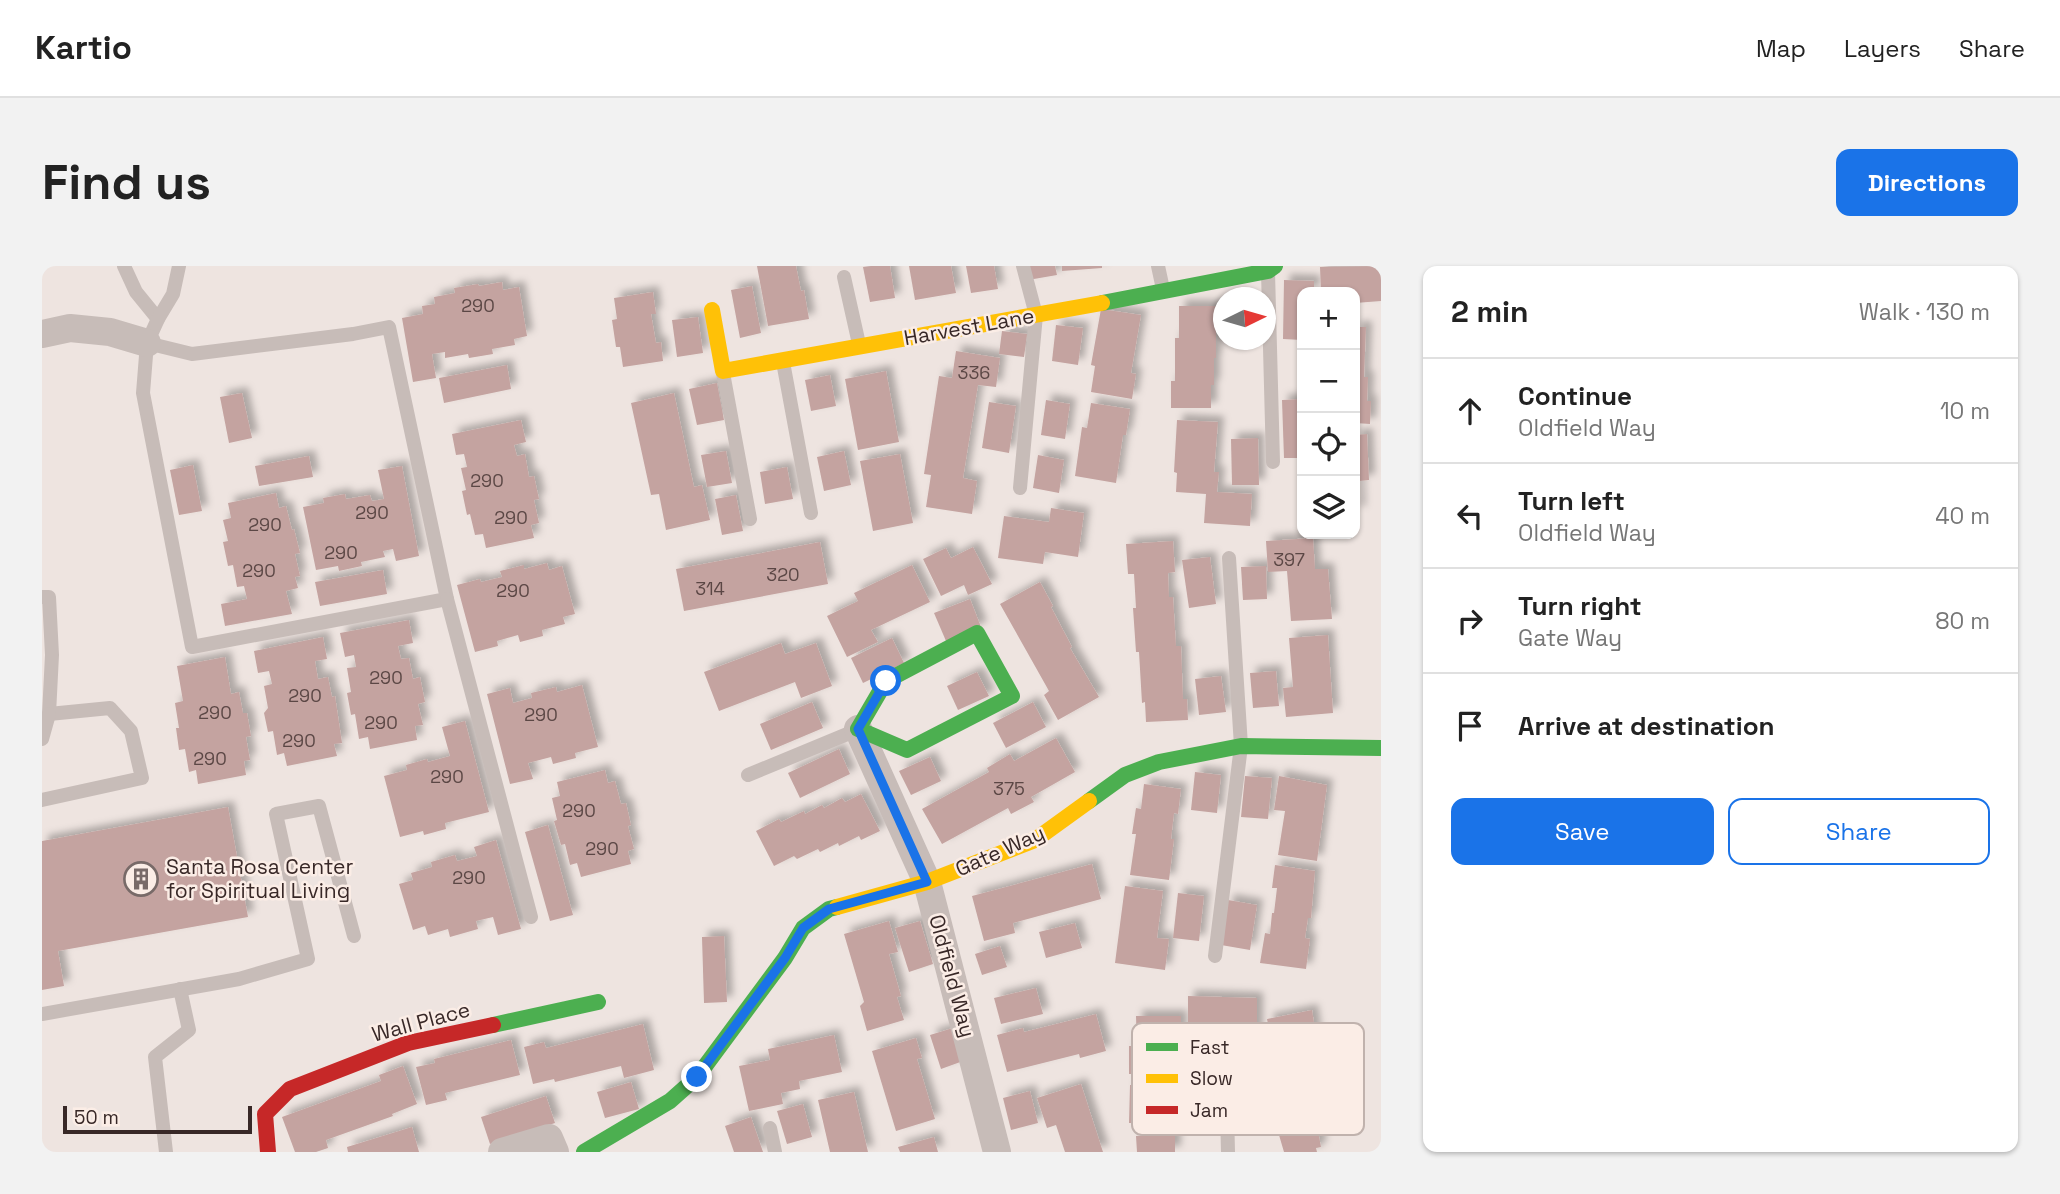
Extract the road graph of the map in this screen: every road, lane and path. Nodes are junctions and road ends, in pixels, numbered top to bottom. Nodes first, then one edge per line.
1 (124, 266) edge
2 (178, 266) edge
3 (1023, 266) edge
4 (1158, 266) edge
5 (1271, 268) edge
6 (844, 277) dead end
7 (1163, 290) junction
8 (712, 310) dead end
9 (1036, 315) junction
10 (152, 331) junction
11 (42, 334) edge
12 (859, 347) junction
13 (782, 360) junction
14 (723, 371) junction
15 (1273, 462) dead end
16 (1020, 488) dead end
17 (811, 513) dead end
18 (750, 519) dead end
19 (1229, 558) dead end
20 (42, 597) edge
21 (447, 599) junction
22 (49, 713) junction
23 (858, 729) junction
24 (42, 738) edge
25 (1241, 746) junction
26 (1381, 748) edge
27 (748, 775) dead end
28 (42, 800) edge
29 (927, 882) junction
30 (531, 917) dead end
31 (354, 936) dead end
32 (1215, 956) dead end
33 (180, 989) junction
34 (598, 1002) dead end
35 (42, 1014) edge
36 (770, 1128) dead end
37 (166, 1152) edge
38 (268, 1152) edge
39 (502, 1152) edge
40 (555, 1152) edge
41 (584, 1152) edge
42 (775, 1152) edge
43 (998, 1152) edge

1 - 10 lane
2 - 10 lane
3 - 9 lane
4 - 7 lane
5 - 7 street, Harvest Lane
5 - 15 lane
6 - 12 lane
7 - 9 street, Harvest Lane
8 - 14 street
9 - 12 street, Harvest Lane
9 - 16 lane
10 - 11 street
10 - 21 lane
10 - 21 lane
12 - 13 street, Harvest Lane
13 - 14 street, Harvest Lane
13 - 17 lane
14 - 18 lane
19 - 25 lane
20 - 22 lane
21 - 30 lane
22 - 24 lane
22 - 28 lane
23 - 23 street
23 - 27 lane
23 - 29 street, Oldfield Way
25 - 26 street, Gate Way
25 - 29 street, Gate Way
25 - 32 lane
29 - 41 street, Gate Way
29 - 43 street, Oldfield Way
31 - 33 lane
33 - 35 lane
33 - 37 lane
34 - 38 street, Wall Place
36 - 42 lane
39 - 40 street

